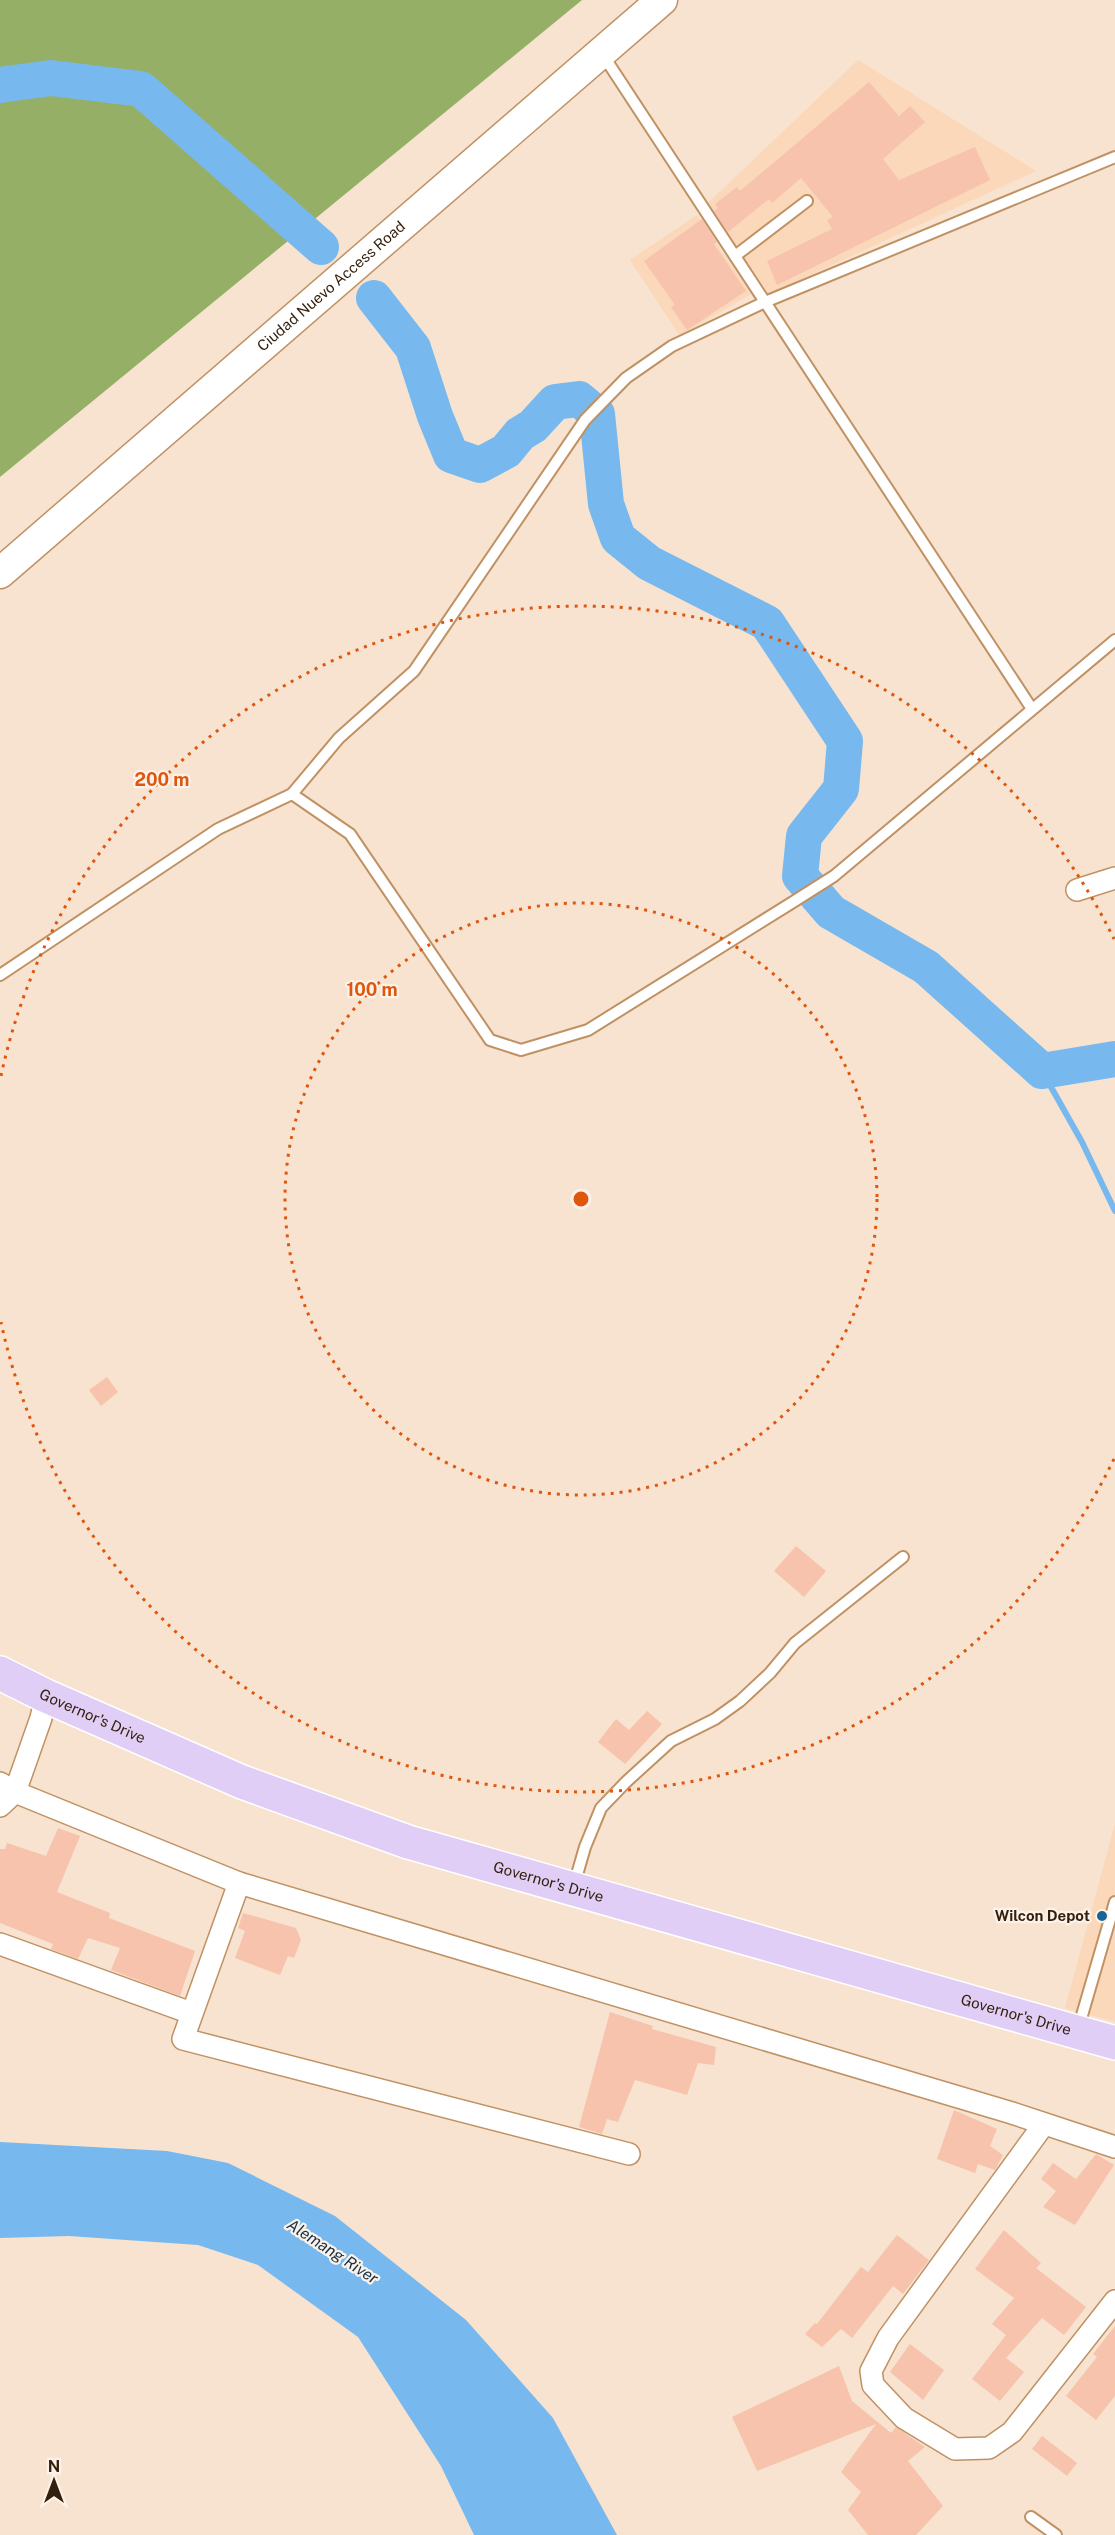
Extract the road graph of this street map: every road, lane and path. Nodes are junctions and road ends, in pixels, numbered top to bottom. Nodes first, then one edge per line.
1 (662, 0) edge
2 (601, 53) junction
3 (1115, 157) edge
4 (807, 201) dead end
5 (735, 256) junction
6 (765, 302) junction
7 (0, 573) edge
8 (1115, 640) edge
9 (1032, 709) junction
10 (292, 794) junction
11 (1115, 878) edge
12 (1077, 890) dead end
13 (0, 975) edge
14 (903, 1557) dead end
15 (0, 1673) edge
16 (45, 1696) junction
17 (5, 1794) edge
18 (239, 1883) junction
19 (573, 1888) junction
20 (1115, 1902) edge
21 (0, 1944) edge
22 (191, 2013) junction
23 (1077, 2032) junction
24 (1115, 2043) edge
25 (1044, 2124) junction
26 (1115, 2147) edge
27 (629, 2154) dead end
28 (1115, 2301) edge
29 (1031, 2517) dead end
30 (1056, 2535) edge

1 - 2 street, Ciudad Nuevo Access Road
2 - 5 lane
2 - 7 street, Ciudad Nuevo Access Road
3 - 6 lane
4 - 5 lane
5 - 6 lane
6 - 9 lane
6 - 10 lane
8 - 9 lane
9 - 10 lane
10 - 13 lane
11 - 12 street
14 - 19 lane
15 - 16 main road, Governor's Drive
16 - 17 street
16 - 19 main road, Governor's Drive
17 - 18 street
18 - 22 street
18 - 25 street
19 - 23 main road, Governor's Drive
20 - 23 lane
21 - 22 street
22 - 27 street
23 - 24 main road, Governor's Drive
25 - 26 street
25 - 28 street
29 - 30 lane

